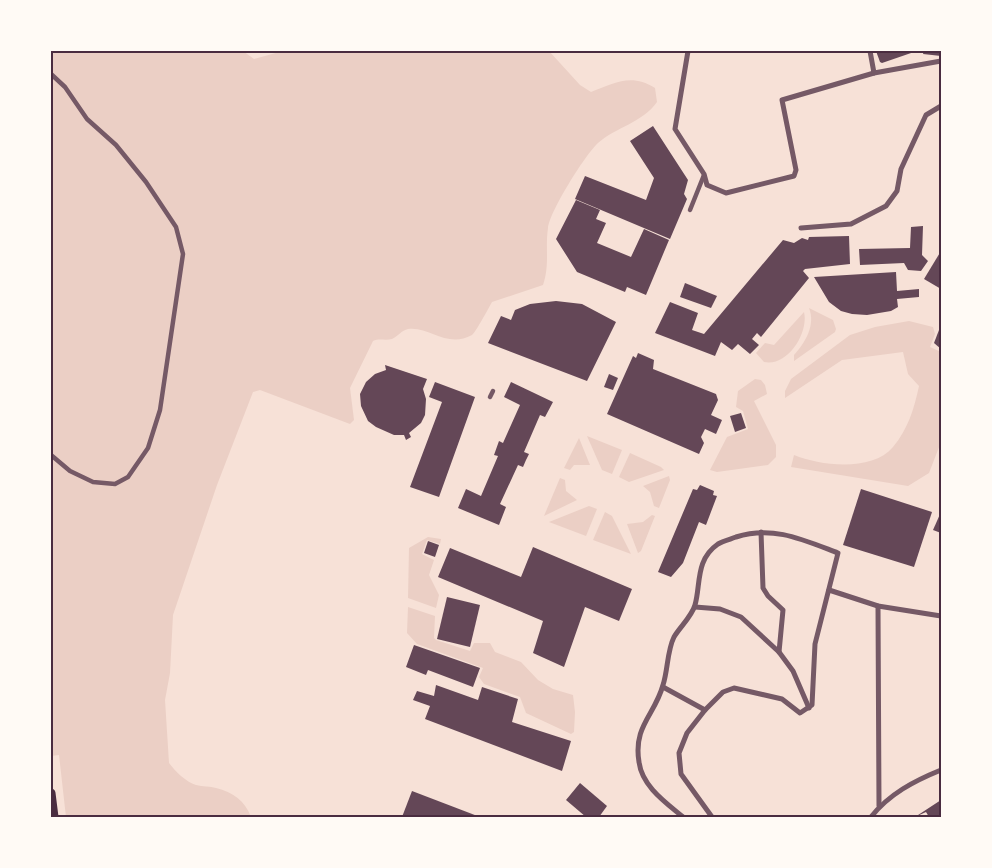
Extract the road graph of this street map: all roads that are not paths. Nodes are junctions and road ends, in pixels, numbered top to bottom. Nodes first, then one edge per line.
1 (259, 51) edge
2 (263, 51) edge
3 (688, 51) edge
4 (870, 51) edge
5 (941, 61) edge
6 (874, 72) junction
7 (51, 74) edge
8 (941, 106) edge
9 (704, 174) junction
10 (690, 210) dead end
11 (801, 228) dead end
12 (493, 391) dead end
13 (490, 397) dead end
14 (51, 455) edge
15 (761, 532) junction
16 (829, 590) junction
17 (878, 606) junction
18 (695, 607) junction
19 (941, 616) edge
20 (778, 652) junction
21 (663, 687) junction
22 (808, 708) junction
23 (705, 710) junction
24 (941, 770) edge
25 (51, 793) edge
26 (879, 806) junction
27 (54, 817) edge
28 (683, 817) edge
29 (712, 817) edge
30 (871, 817) edge

1 - 2 lane
3 - 9 street
4 - 6 street
5 - 6 street
6 - 9 street
7 - 14 street
8 - 11 street
9 - 10 street
12 - 13 street
15 - 16 street
15 - 18 street
15 - 20 street
16 - 17 street
16 - 22 street
17 - 19 street
17 - 26 street
18 - 20 street
18 - 21 street
20 - 22 street
21 - 23 street
21 - 28 street
22 - 23 street
23 - 29 street
24 - 26 street
25 - 27 main road
26 - 30 street

